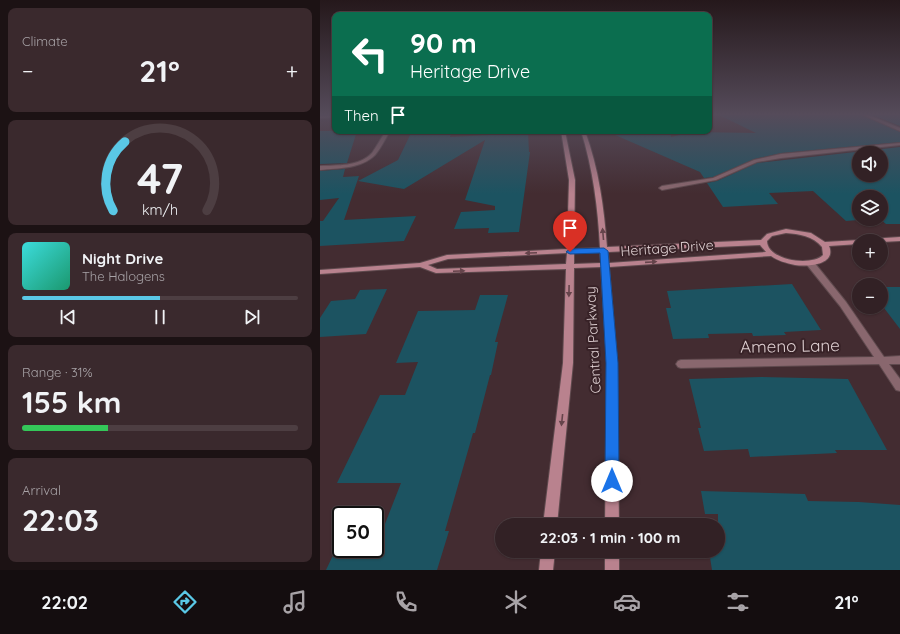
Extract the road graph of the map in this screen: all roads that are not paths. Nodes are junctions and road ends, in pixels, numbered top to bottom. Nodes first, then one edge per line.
1 (382, 141) edge
2 (565, 141) edge
3 (586, 141) edge
4 (900, 144) edge
5 (320, 168) edge
6 (662, 188) dead end
7 (900, 239) edge
8 (888, 240) edge
9 (763, 242) junction
10 (852, 242) edge
11 (824, 244) junction
12 (604, 251) junction
13 (570, 252) junction
14 (772, 254) junction
15 (810, 263) junction
16 (421, 265) junction
17 (606, 266) junction
18 (570, 267) junction
19 (320, 272) edge
20 (900, 360) edge
21 (883, 361) junction
22 (681, 364) dead end
23 (900, 387) edge
24 (551, 518) edge
25 (612, 518) edge
26 (547, 558) edge
27 (612, 558) edge
28 (546, 570) edge
29 (612, 570) edge

1 - 5 street
2 - 13 main road, Central Parkway
12 -> 3 main road, Central Parkway
4 - 6 street
7 - 8 main road
9 - 11 main road, Heritage Drive
9 - 12 main road, Heritage Drive
9 - 14 main road
10 - 11 main road
11 - 15 main road
12 - 13 main road, Heritage Drive
12 - 17 main road, Central Parkway
13 -> 16 main road, Heritage Drive
13 - 18 main road, Central Parkway
14 - 15 main road, Heritage Drive
17 -> 14 main road, Heritage Drive
15 - 21 street
16 -> 18 main road, Heritage Drive
16 - 19 main road, Heritage Drive
17 - 18 main road, Heritage Drive
17 - 25 main road, Central Parkway
18 -> 24 main road, Central Parkway
20 - 21 street, Ameno Lane
21 - 22 street, Ameno Lane
21 - 23 street
26 - 28 main road
27 - 29 main road

